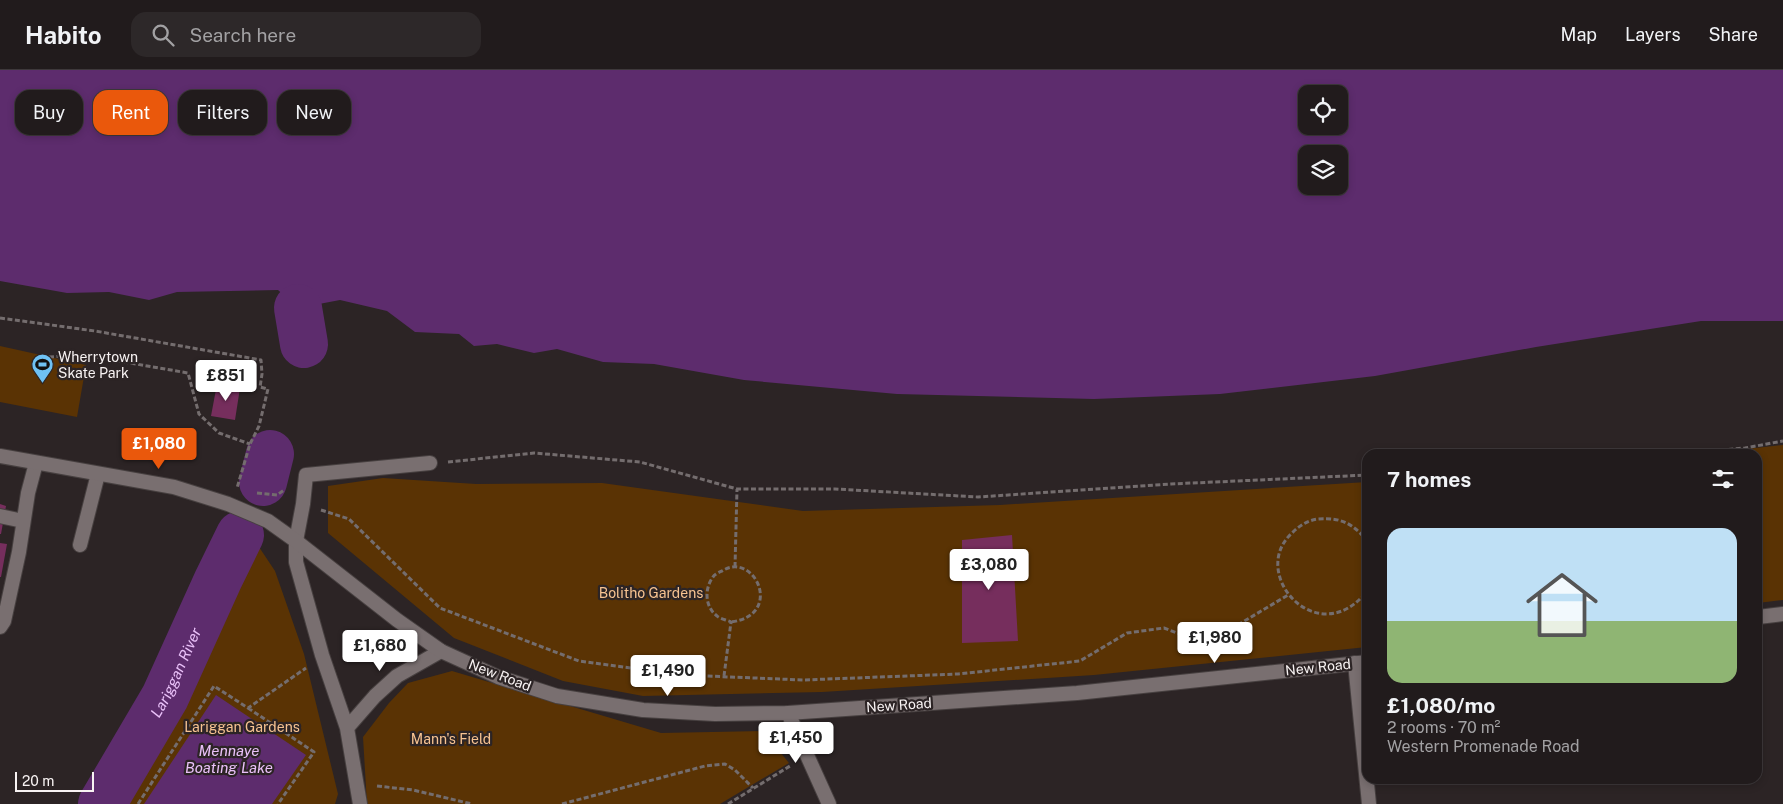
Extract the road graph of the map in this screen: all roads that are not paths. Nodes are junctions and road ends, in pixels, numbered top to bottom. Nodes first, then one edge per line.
1 (0, 456) edge
2 (36, 463) junction
3 (430, 463) road end
4 (98, 474) junction
5 (0, 516) edge
6 (24, 521) junction
7 (296, 541) junction
8 (80, 545) dead end
9 (1783, 614) edge
10 (1762, 617) edge
11 (0, 628) edge
12 (441, 651) junction
13 (1361, 662) edge
14 (1362, 682) edge
15 (788, 713) junction
16 (347, 728) junction
17 (1367, 784) edge
18 (360, 804) edge
19 (829, 804) edge
20 (1368, 804) edge

1 - 2 street, New Road
2 - 4 street, New Road
2 - 6 street
3 - 7 street
4 - 7 street, New Road
4 - 8 street
5 - 6 street
6 - 11 street
7 - 12 street, New Road
7 - 16 street
9 - 10 street
12 - 15 street, New Road
12 - 16 street
13 - 14 street
13 - 15 street, New Road
15 - 19 street
16 - 18 street
17 - 20 street

